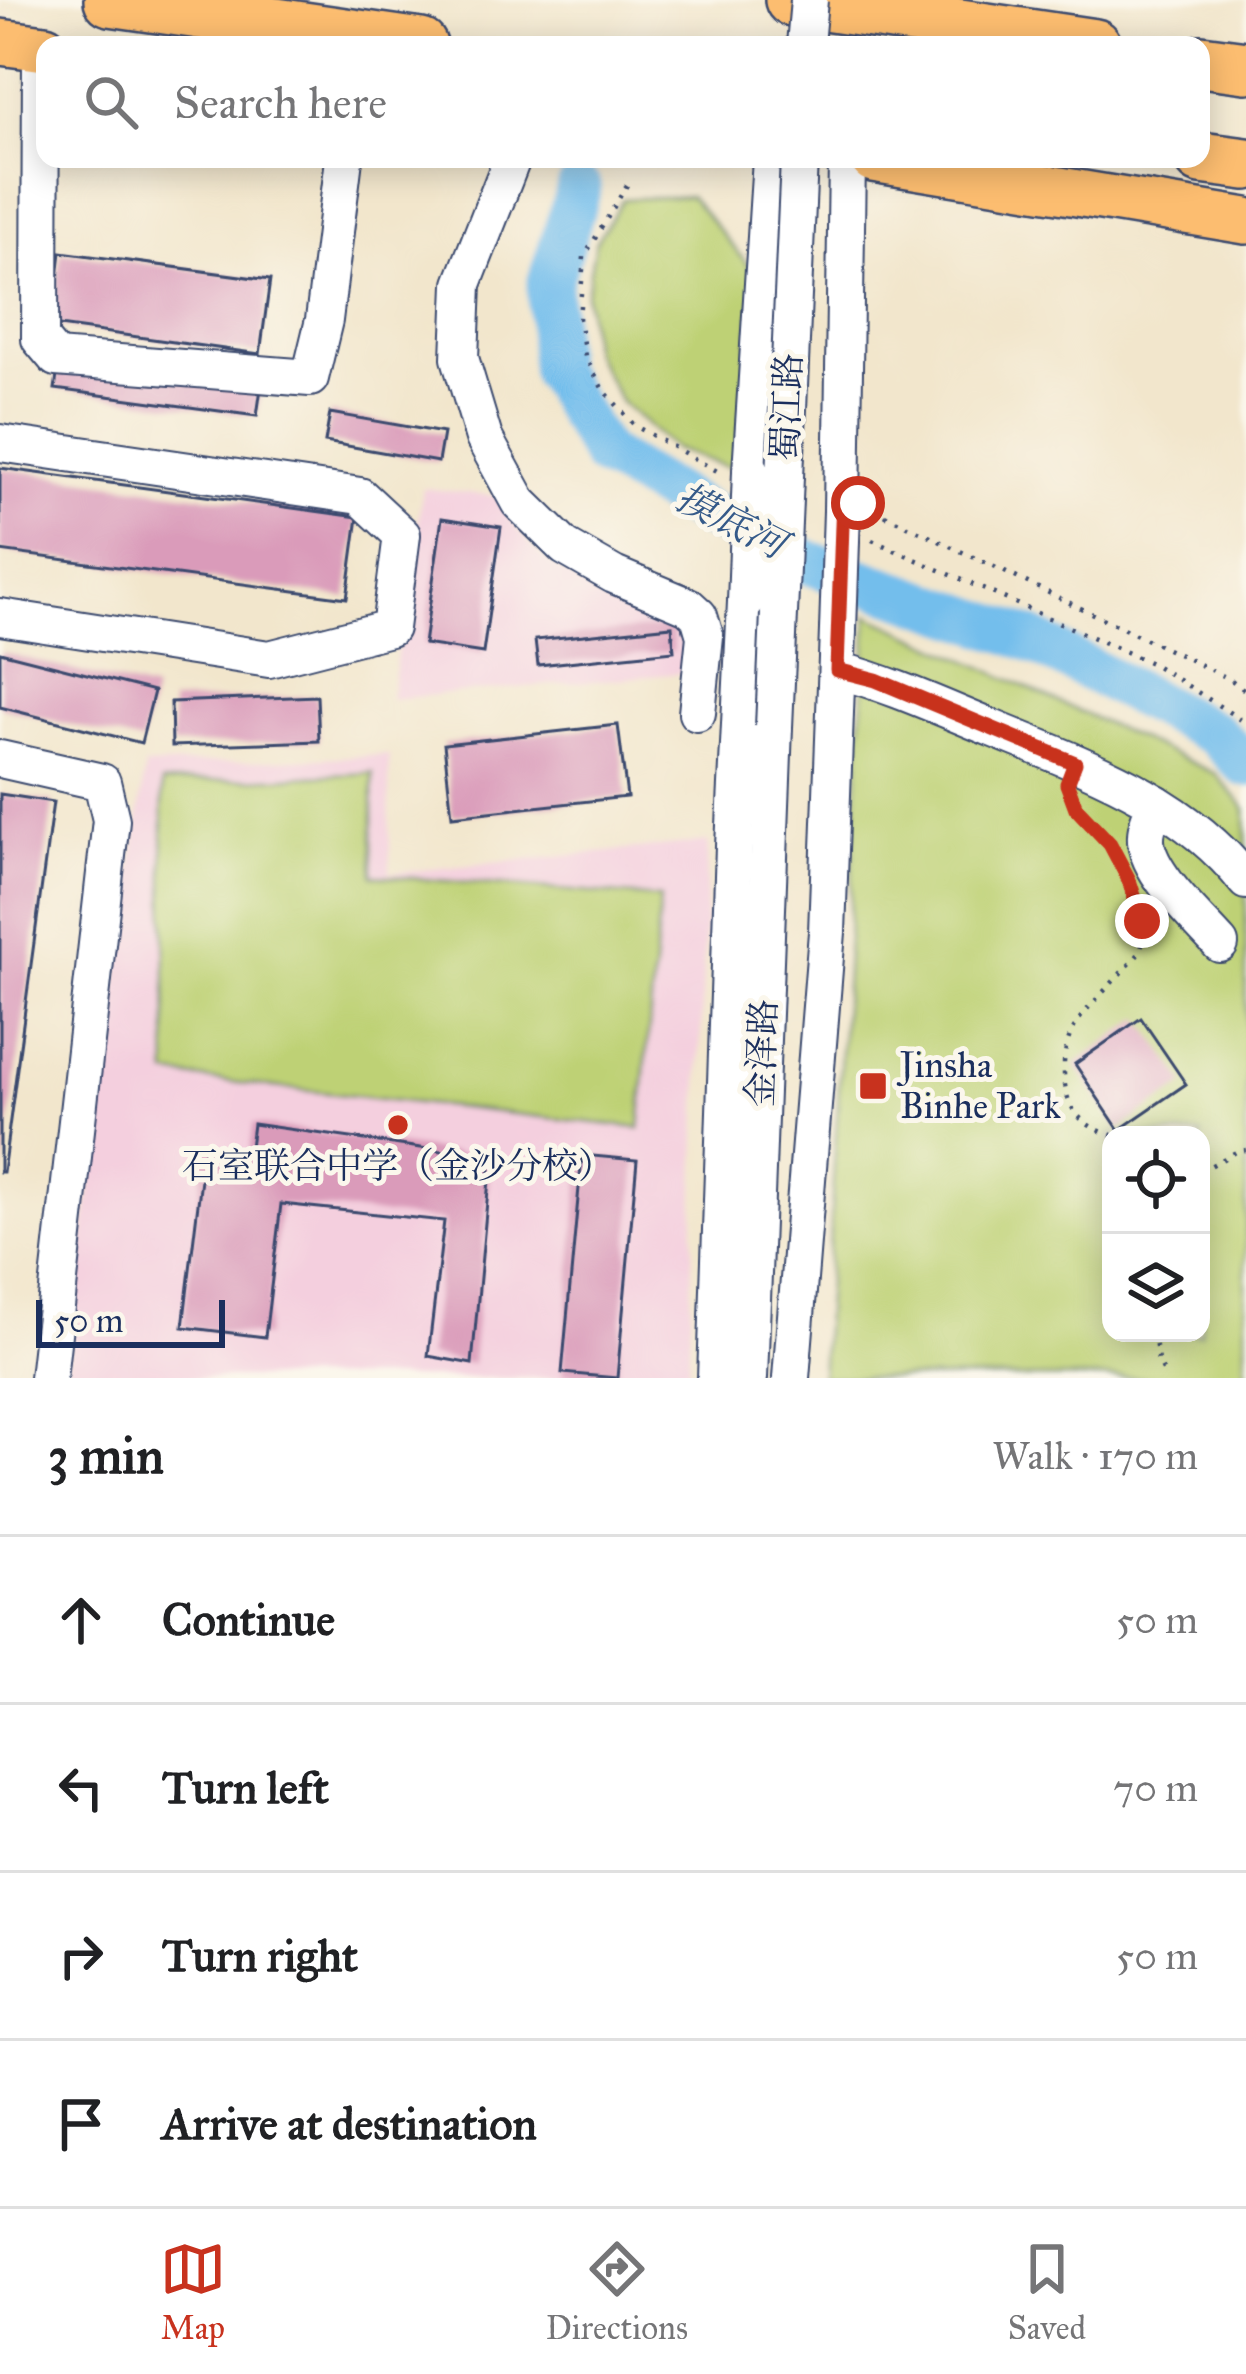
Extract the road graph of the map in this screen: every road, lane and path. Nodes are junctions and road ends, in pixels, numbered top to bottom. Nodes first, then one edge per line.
1 (110, 0) edge
2 (790, 0) edge
3 (809, 0) edge
4 (359, 36) edge
5 (806, 36) edge
6 (1034, 36) edge
7 (29, 46) edge
8 (1210, 62) edge
9 (1246, 67) edge
10 (1210, 159) edge
11 (1246, 164) edge
12 (343, 168) edge
13 (508, 168) edge
14 (770, 168) edge
15 (799, 168) edge
16 (848, 168) edge
17 (928, 168) edge
18 (1246, 220) edge
19 (0, 443) edge
20 (842, 504) junction
21 (0, 616) edge
22 (837, 670) junction
23 (1246, 691) edge
24 (697, 713) dead end
25 (774, 727) joint
26 (0, 759) edge
27 (1075, 763) junction
28 (1156, 803) junction
29 (1119, 862) dead end
30 (1129, 880) dead end
31 (1246, 881) edge
32 (1220, 944) dead end
33 (1102, 1132) edge
34 (1246, 1150) edge
35 (1210, 1166) edge
36 (1155, 1342) edge
37 (48, 1378) edge
38 (716, 1378) edge
39 (749, 1378) edge
40 (790, 1378) edge
41 (1167, 1378) edge

1 - 4 highway
2 - 6 highway
3 - 5 street, bridge
7 - 12 street
8 - 9 highway
10 - 11 highway
13 - 24 street
14 - 38 street, bridge
15 - 25 street, 蜀江路, bridge
16 - 20 street
17 - 18 main road
19 - 21 street
20 - 22 street, bridge
20 - 23 path
22 - 27 street
22 - 40 street
25 - 39 street, 金泽路
26 - 37 street
27 - 28 street
27 - 29 path
28 - 31 street
28 - 32 street
30 - 33 path
34 - 35 path
36 - 41 path

